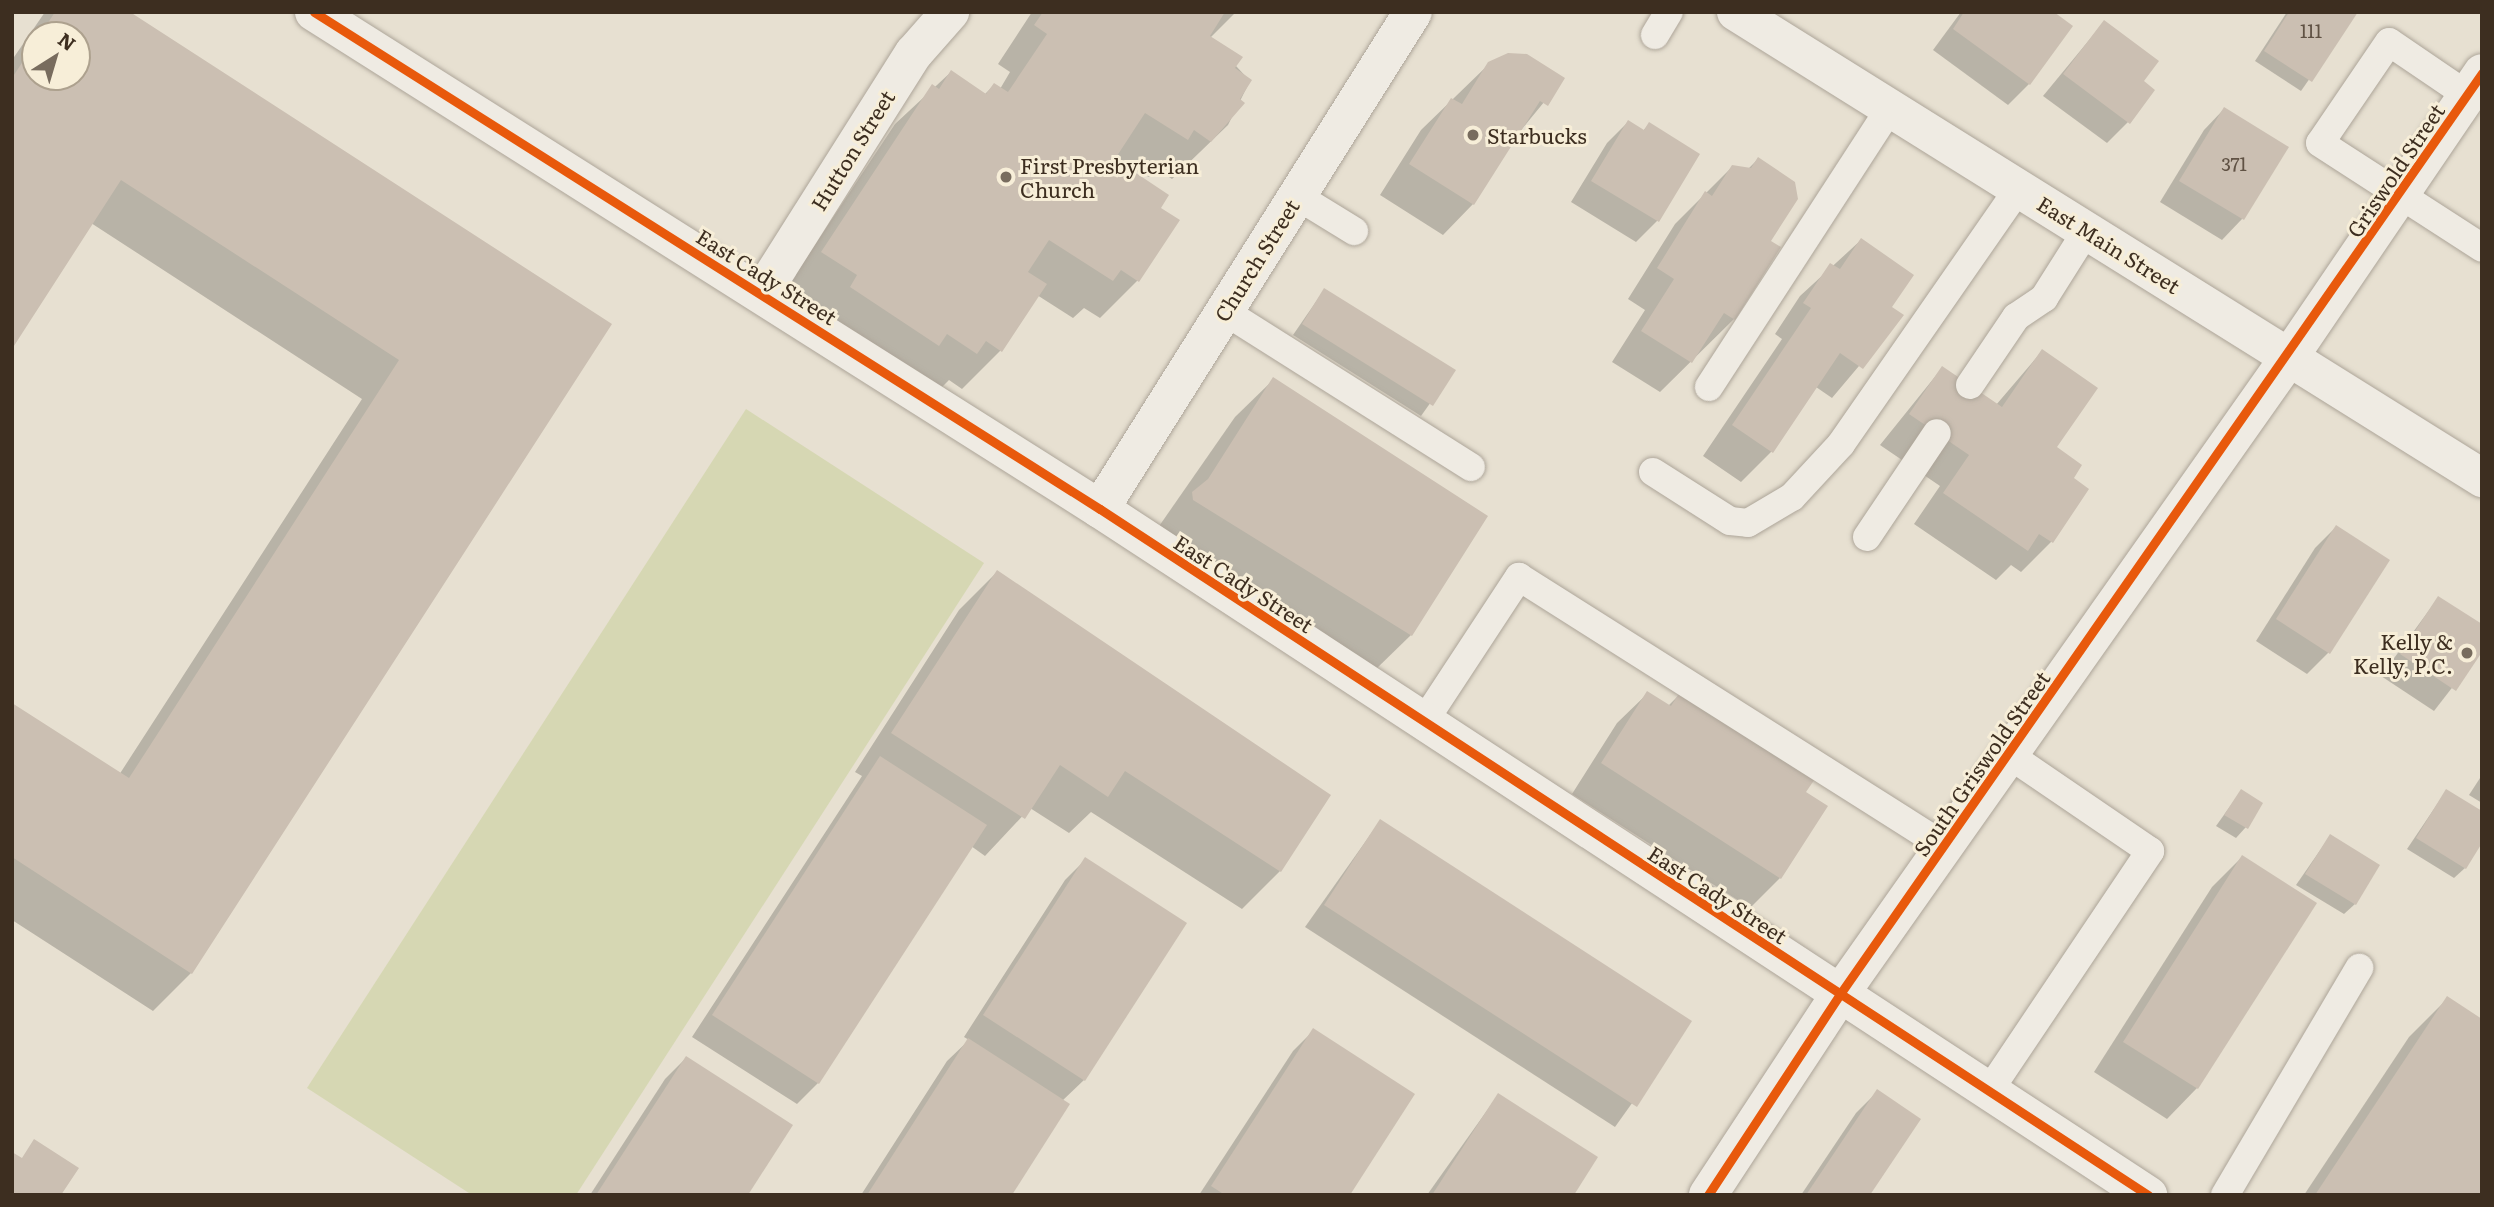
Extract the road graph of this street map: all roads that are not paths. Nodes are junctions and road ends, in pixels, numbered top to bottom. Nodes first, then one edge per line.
1 (314, 12) edge
2 (950, 12) edge
3 (1413, 12) edge
4 (1736, 12) edge
5 (2474, 84) edge
6 (1890, 108) junction
7 (2019, 188) junction
8 (1297, 195) junction
9 (2398, 196) junction
10 (2087, 230) junction
11 (1354, 231) dead end
12 (2482, 248) edge
13 (762, 293) junction
14 (1224, 311) junction
15 (2290, 356) junction
16 (1970, 385) dead end
17 (1709, 387) dead end
18 (1937, 433) dead end
19 (1471, 467) dead end
20 (1653, 472) dead end
21 (2482, 478) edge
22 (1101, 509) junction
23 (1867, 537) dead end
24 (1423, 723) junction
25 (2008, 754) junction
26 (1944, 846) junction
27 (2359, 968) dead end
28 (1840, 994) junction
29 (1989, 1091) junction
30 (1708, 1195) edge
31 (2148, 1195) edge
32 (2225, 1195) edge

1 - 13 street, East Cady Street
2 - 13 street, Hutton Street
3 - 8 street, Church Street
4 - 6 street, East Main Street
5 - 9 street, Griswold Street
5 - 9 lane
6 - 7 street, East Main Street
6 - 17 lane
7 - 10 street, East Main Street
7 - 20 lane
8 - 11 lane
8 - 14 street, Church Street
9 - 12 lane
9 - 15 street, Griswold Street
10 - 15 street, East Main Street
10 - 16 lane
13 - 22 street, East Cady Street
14 - 19 lane
14 - 22 street, Church Street
15 - 21 street, East Main Street
15 - 25 street, South Griswold Street
18 - 23 lane
22 - 24 street, East Cady Street
24 - 26 lane
24 - 28 street, East Cady Street
25 - 26 street, South Griswold Street
25 - 29 lane
26 - 28 street, South Griswold Street
27 - 32 lane
28 - 29 street, East Cady Street
28 - 30 street, South Griswold Street
29 - 31 street, East Cady Street

